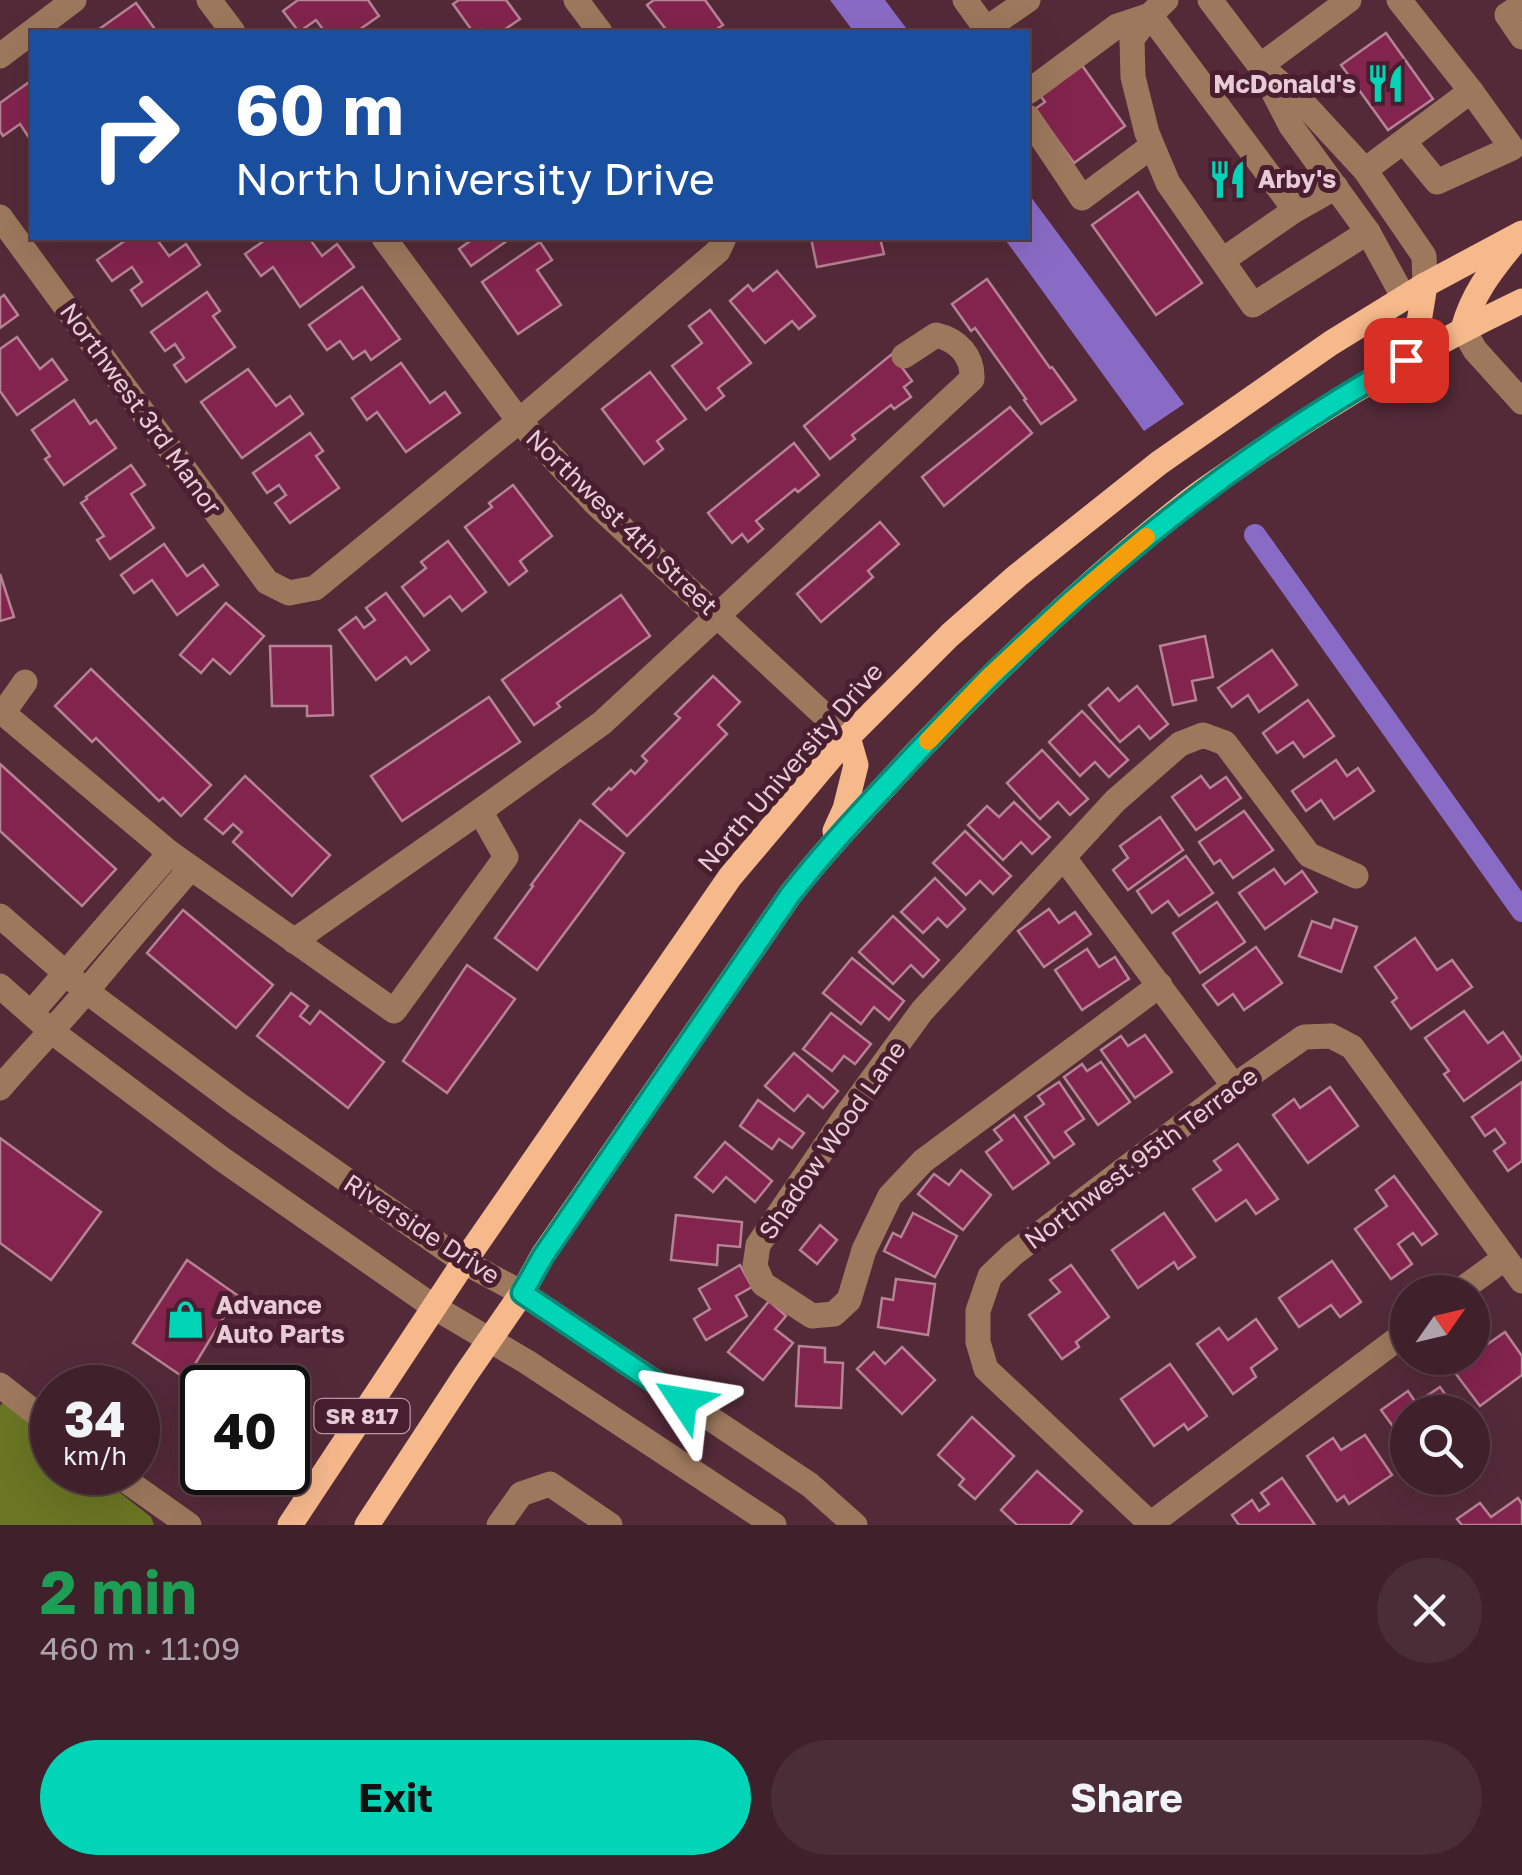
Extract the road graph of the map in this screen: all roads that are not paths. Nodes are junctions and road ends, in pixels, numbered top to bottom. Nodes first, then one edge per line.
1 (74, 0) edge
2 (209, 0) edge
3 (576, 0) edge
4 (966, 0) edge
5 (1028, 0) edge
6 (1210, 0) edge
7 (1349, 0) edge
8 (1399, 0) edge
9 (1158, 8) edge
10 (34, 30) edge
11 (232, 30) edge
12 (598, 30) edge
13 (30, 33) edge
14 (0, 56) edge
15 (1260, 66) junction
16 (1030, 91) edge
17 (1471, 91) junction
18 (1030, 120) edge
19 (1404, 143) junction
20 (1152, 146) junction
21 (1365, 170) junction
22 (1336, 187) junction
23 (1295, 210) junction
24 (0, 217) edge
25 (1368, 232) junction
26 (1522, 233) edge
27 (385, 240) edge
28 (723, 240) edge
29 (1223, 260) junction
30 (1414, 292) junction
31 (1522, 301) edge
32 (1463, 329) junction
33 (904, 356) dead end
34 (1378, 376) junction
35 (1522, 402) edge
36 (519, 421) junction
37 (716, 615) junction
38 (25, 682) dead end
39 (848, 738) junction
40 (480, 811) junction
41 (826, 849) junction
42 (1064, 858) junction
43 (181, 860) junction
44 (1356, 876) dead end
45 (0, 916) edge
46 (294, 941) junction
47 (65, 973) junction
48 (1160, 985) junction
49 (0, 986) edge
50 (86, 991) junction
51 (31, 1013) junction
52 (51, 1031) junction
53 (1234, 1086) junction
54 (0, 1088) edge
55 (1505, 1258) junction
56 (464, 1262) junction
57 (1482, 1275) edge
58 (1522, 1281) edge
59 (522, 1293) junction
60 (434, 1307) junction
61 (490, 1340) junction
62 (1390, 1344) edge
63 (0, 1384) edge
64 (30, 1408) edge
65 (147, 1495) edge
66 (189, 1525) edge
67 (290, 1525) edge
68 (367, 1525) edge
69 (499, 1525) edge
70 (610, 1525) edge
71 (774, 1525) edge
72 (855, 1525) edge
73 (1150, 1525) edge

1 - 10 street
2 - 11 street
3 - 12 street
4 - 5 street
6 - 15 street
7 - 15 street
8 - 17 street
9 - 16 street
9 - 20 street
9 - 23 street
13 - 14 street
15 - 21 street
15 - 22 street
17 - 19 street
17 - 19 street
18 - 20 street
19 - 21 street
20 - 29 street
21 - 30 street
22 - 23 street
22 - 25 street
23 - 29 street
24 - 36 street, Northwest 3rd Manor
25 - 29 street
25 - 30 street
26 - 30 main road, North University Drive / SR 817
26 - 32 main road
27 - 36 street, Northwest 4th Street
28 - 36 street
30 - 34 main road
30 - 39 main road, North University Drive / SR 817
31 - 32 main road, SR 817
32 - 34 main road, SR 817
32 - 35 street
33 - 37 street
34 - 41 main road, SR 817
36 - 37 street, Northwest 4th Street
37 - 39 street, Northwest 4th Street
37 - 40 street
38 - 43 street
39 - 41 main road
39 - 56 main road, North University Drive / SR 817
40 - 46 street
40 - 46 street
41 - 59 main road, SR 817
42 - 44 street, Shadow Wood Lane
42 - 48 street
42 - 48 street, Shadow Wood Lane
43 - 46 street
43 - 47 street
43 - 50 street
45 - 47 street, Riverside Drive
47 - 50 street, Riverside Drive
47 - 51 street
48 - 53 street
49 - 51 street
50 - 52 street
50 - 56 street, Riverside Drive
51 - 52 street
52 - 54 street
52 - 60 street
53 - 55 street, Northwest 95th Terrace
53 - 73 street, Northwest 95th Terrace
55 - 57 street
55 - 58 street
56 - 59 street, Riverside Drive
56 - 60 main road, North University Drive / SR 817
59 - 61 main road, SR 817
59 - 72 street, Riverside Drive
60 - 61 street
60 - 67 main road, North University Drive / SR 817
61 - 68 main road, SR 817
61 - 71 street
62 - 73 street
63 - 64 street
65 - 66 street
69 - 70 street

